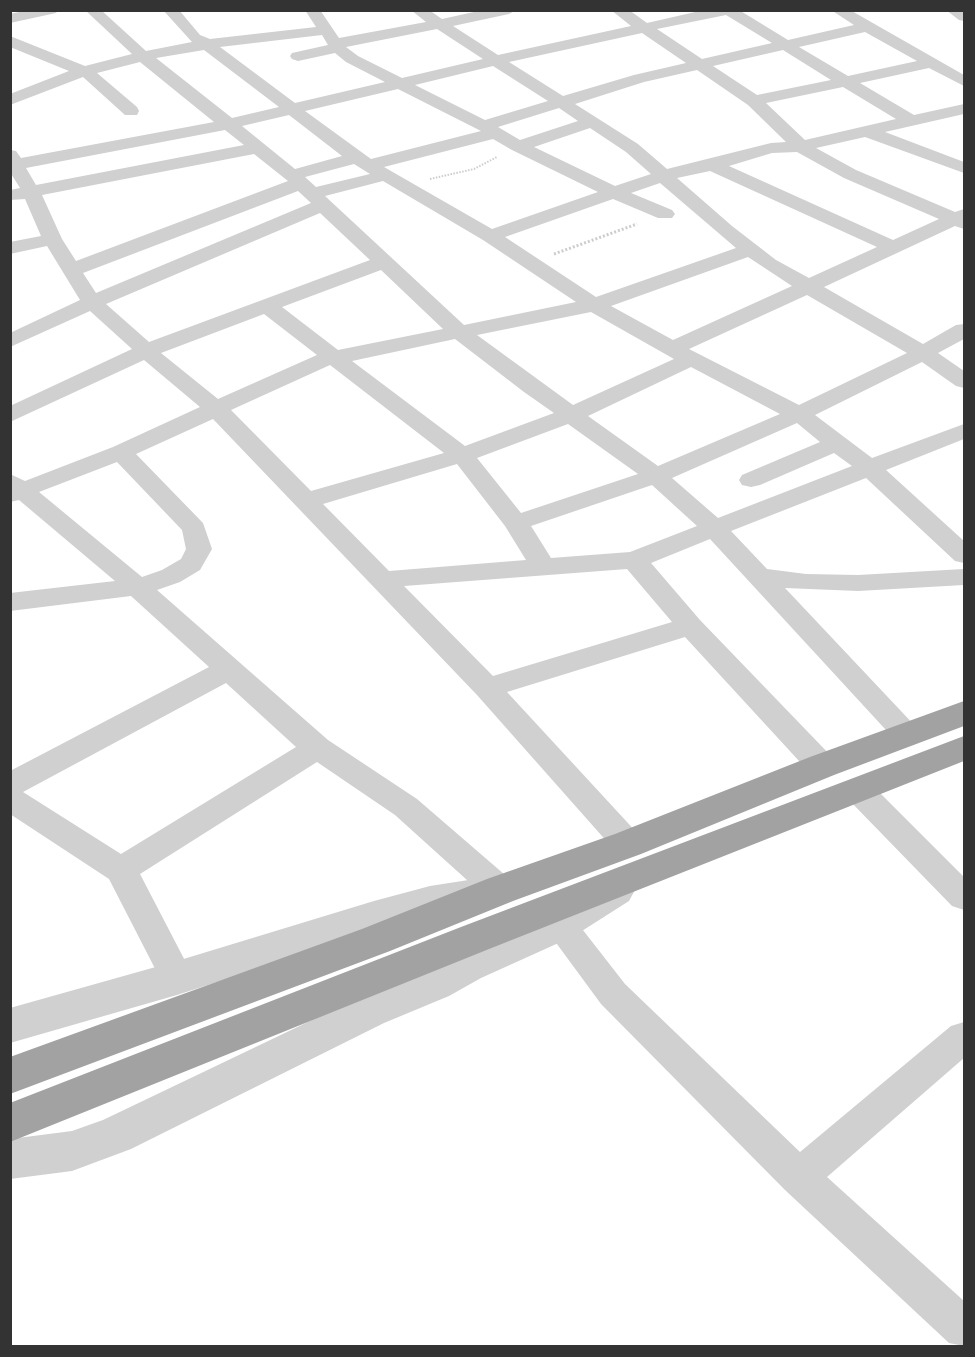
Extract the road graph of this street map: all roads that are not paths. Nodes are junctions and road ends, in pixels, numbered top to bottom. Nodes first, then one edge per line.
1 (51, 10) edge
2 (170, 10) edge
3 (312, 10) edge
4 (418, 10) edge
5 (618, 10) edge
6 (728, 10) edge
7 (952, 10) edge
8 (94, 11) edge
9 (840, 11) edge
10 (487, 12) edge
11 (964, 17) edge
12 (10, 18) edge
13 (508, 18) edge
14 (439, 24) junction
15 (644, 27) junction
16 (865, 27) junction
17 (522, 38) dead end
18 (10, 41) edge
19 (334, 41) junction
20 (207, 44) junction
21 (785, 46) junction
22 (538, 50) junction
23 (143, 56) junction
24 (297, 56) dead end
25 (497, 60) junction
26 (931, 63) junction
27 (700, 64) junction
28 (84, 71) junction
29 (960, 75) edge
30 (846, 81) junction
31 (400, 84) junction
32 (10, 100) edge
33 (754, 101) junction
34 (562, 103) junction
35 (964, 109) edge
36 (291, 110) junction
37 (131, 111) dead end
38 (911, 121) junction
39 (592, 122) junction
40 (229, 124) junction
41 (490, 130) junction
42 (868, 132) junction
43 (801, 146) junction
44 (518, 147) junction
45 (257, 148) junction
46 (14, 160) edge
47 (363, 162) junction
48 (712, 165) junction
49 (964, 168) edge
50 (665, 175) junction
51 (386, 176) junction
52 (307, 189) junction
53 (612, 192) junction
54 (21, 194) edge
55 (665, 214) road end
56 (962, 219) edge
57 (490, 236) junction
58 (52, 239) junction
59 (892, 247) junction
60 (10, 248) edge
61 (750, 250) junction
62 (384, 262) junction
63 (72, 270) junction
64 (805, 286) junction
65 (92, 302) junction
66 (266, 305) junction
67 (594, 305) junction
68 (964, 330) edge
69 (16, 331) edge
70 (459, 332) junction
71 (146, 351) junction
72 (923, 353) junction
73 (681, 354) junction
74 (333, 357) junction
75 (964, 381) edge
76 (216, 409) junction
77 (799, 414) junction
78 (10, 415) edge
79 (571, 415) junction
80 (964, 431) edge
81 (837, 443) junction
82 (121, 452) junction
83 (462, 455) junction
84 (868, 467) junction
85 (656, 476) junction
86 (751, 480) dead end
87 (15, 488) edge
88 (305, 501) junction
89 (516, 524) junction
90 (715, 529) junction
91 (964, 555) edge
92 (634, 560) junction
93 (543, 566) junction
94 (759, 576) junction
95 (964, 577) edge
96 (380, 580) junction
97 (138, 587) junction
98 (10, 602) edge
99 (690, 626) junction
100 (229, 669) junction
101 (487, 688) junction
102 (964, 713) edge
103 (907, 735) junction
104 (317, 748) junction
105 (964, 748) edge
106 (822, 766) junction
107 (10, 785) edge
108 (859, 791) junction
109 (10, 798) edge
110 (635, 859) junction
111 (121, 870) junction
112 (500, 890) junction
113 (964, 897) edge
114 (560, 925) junction
115 (177, 978) junction
116 (10, 1026) edge
117 (964, 1037) edge
118 (29, 1070) edge
119 (10, 1123) edge
120 (10, 1160) edge
121 (799, 1177) junction
122 (964, 1328) edge

1 - 12 street
2 - 20 street
3 - 19 street
4 - 14 street
5 - 15 street
6 - 15 street
6 - 21 street
7 - 11 street
8 - 23 street
9 - 16 street
10 - 13 street
10 - 14 street
14 - 19 street
14 - 25 street
15 - 22 street
15 - 27 street
16 - 21 street
16 - 26 street
17 - 22 street
18 - 28 street
19 - 20 street
19 - 24 street
19 - 31 street
20 - 23 street
20 - 36 street
21 - 27 street
21 - 30 street
22 - 25 street
23 - 28 street
23 - 40 street
25 - 31 street
25 - 34 street
26 - 29 street
26 - 30 street
27 - 33 street
27 - 34 street
28 - 32 street
28 - 37 street
30 - 33 street
30 - 38 street
31 - 36 street
31 - 41 street
33 - 43 street
34 - 39 street
34 - 41 street
35 - 38 street
36 - 40 street
36 - 47 street
38 - 42 street
39 - 44 street
39 - 50 street
40 - 45 street
40 - 46 street
41 - 44 street
41 - 47 street
42 - 43 street
42 - 49 street
43 - 48 street
43 - 56 street
44 - 53 street
45 - 52 street
45 - 54 street
46 - 54 street
47 - 51 street
47 - 52 street
48 - 50 street
48 - 59 street
50 - 53 street
50 - 61 street
51 - 52 street
51 - 57 street
52 - 62 street
52 - 63 street
52 - 65 street
53 - 55 street
53 - 57 street
54 - 58 street
56 - 59 street
57 - 67 street
58 - 60 street
58 - 63 street
59 - 64 street
61 - 64 street
61 - 67 street
62 - 66 street
62 - 70 street
63 - 65 street
64 - 72 street
64 - 73 street
65 - 69 street
65 - 71 street
66 - 71 street
66 - 74 street
67 - 70 street
67 - 73 street
68 - 72 street
70 - 74 street
70 - 79 street
71 - 76 street
71 - 78 street
72 - 75 street
72 - 77 street
73 - 77 street
73 - 79 street
74 - 76 street
74 - 83 street
76 - 82 street
76 - 88 street
77 - 81 street
77 - 85 street
79 - 83 street
79 - 85 street
80 - 84 street
81 - 84 street
81 - 86 street
82 - 87 street
82 - 97 street
83 - 88 street
83 - 89 street
84 - 90 street
84 - 91 street
85 - 89 street
85 - 90 street
87 - 97 street
88 - 96 street
89 - 93 street
90 - 92 street
90 - 94 street
92 - 93 street
92 - 99 street
93 - 96 street
94 - 95 street
94 - 103 street
96 - 101 street
97 - 98 street
97 - 100 street
99 - 101 street
99 - 106 street
100 - 104 street
100 - 107 street
101 - 110 street
102 - 103 highway
103 - 106 highway
104 - 111 street
104 - 112 street
105 - 108 highway
106 - 110 highway
108 - 110 highway
108 - 113 street
109 - 111 street
110 - 112 highway
110 - 114 street
110 - 119 highway
111 - 115 street
112 - 115 street
112 - 118 highway
114 - 120 street
114 - 121 street
115 - 116 street
117 - 121 street
121 - 122 street

